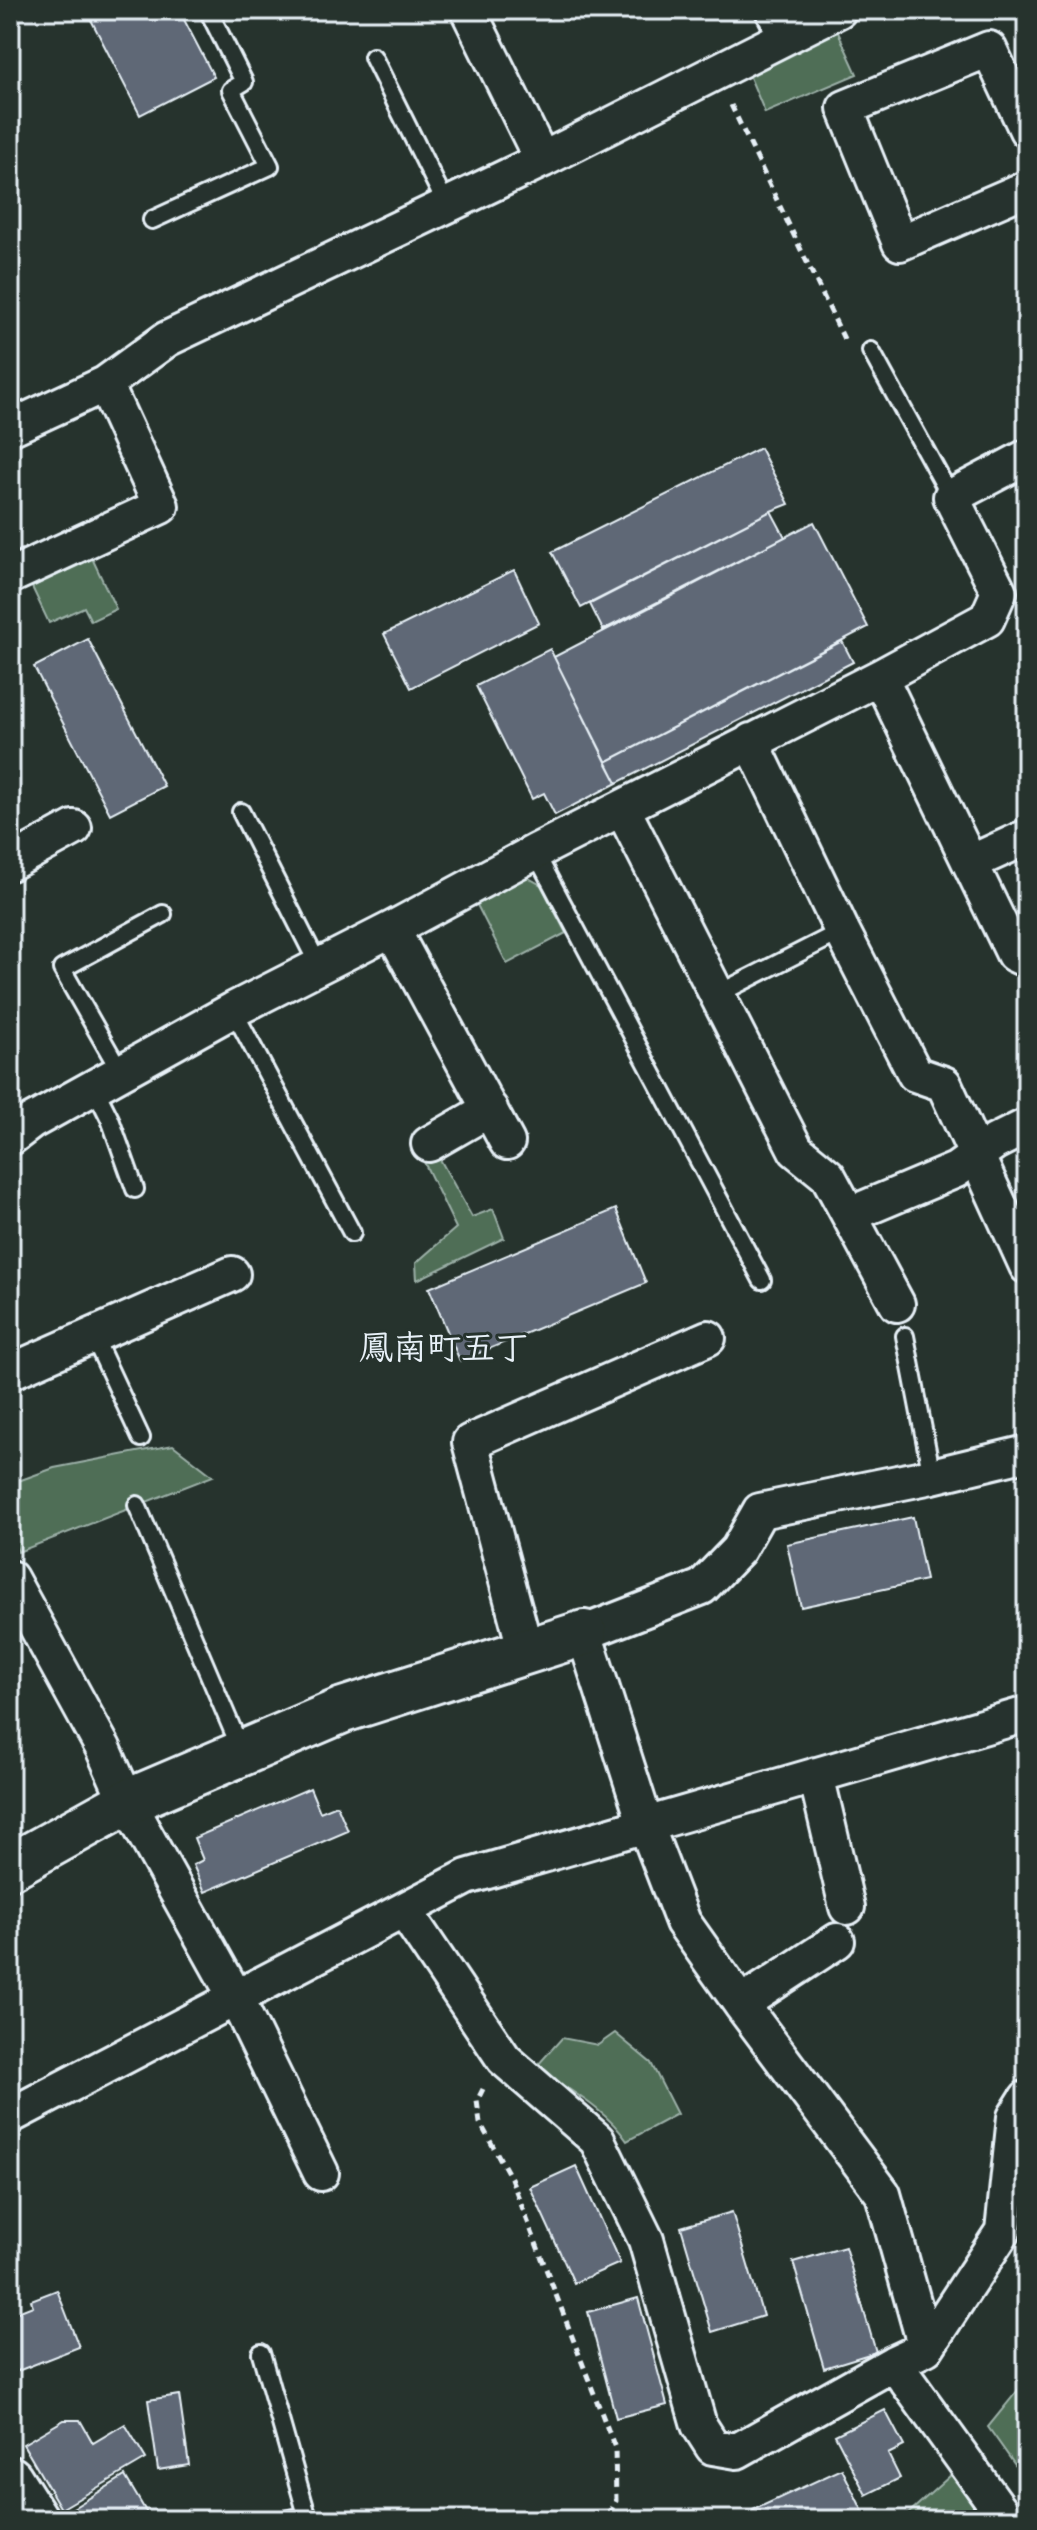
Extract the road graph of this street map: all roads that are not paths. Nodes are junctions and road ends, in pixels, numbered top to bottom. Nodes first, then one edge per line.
1 (208, 10) edge
2 (468, 10) edge
3 (839, 10) edge
4 (780, 23) edge
5 (373, 57) dead end
6 (1027, 130) edge
7 (542, 160) junction
8 (1027, 188) edge
9 (447, 206) junction
10 (152, 220) dead end
11 (871, 351) road end
12 (105, 384) junction
13 (10, 428) edge
14 (1027, 457) edge
15 (951, 497) junction
16 (10, 576) edge
17 (880, 677) junction
18 (751, 741) junction
19 (622, 808) junction
20 (241, 812) dead end
21 (74, 828) dead end
22 (1027, 837) edge
23 (535, 852) junction
24 (10, 863) edge
25 (970, 863) junction
26 (163, 914) dead end
27 (392, 929) junction
28 (842, 931) junction
29 (1027, 960) edge
30 (319, 966) junction
31 (716, 995) junction
32 (233, 1010) junction
33 (107, 1079) junction
34 (490, 1109) junction
35 (1027, 1126) edge
36 (10, 1138) edge
37 (507, 1142) dead end
38 (429, 1144) dead end
39 (975, 1156) junction
40 (135, 1189) dead end
41 (849, 1215) junction
42 (352, 1233) dead end
43 (1027, 1266) edge
44 (232, 1274) dead end
45 (762, 1280) dead end
46 (897, 1304) dead end
47 (93, 1335) junction
48 (905, 1336) dead end
49 (708, 1338) dead end
50 (10, 1372) edge
51 (141, 1438) dead end
52 (1027, 1453) edge
53 (932, 1476) junction
54 (137, 1505) dead end
55 (10, 1578) edge
56 (584, 1633) junction
57 (526, 1652) junction
58 (1027, 1714) edge
59 (243, 1753) junction
60 (816, 1775) junction
61 (127, 1802) junction
62 (645, 1823) junction
63 (10, 1867) edge
64 (847, 1907) dead end
65 (404, 1910) junction
66 (837, 1941) dead end
67 (236, 1998) junction
68 (741, 2004) junction
69 (1027, 2098) edge
70 (10, 2116) edge
71 (321, 2173) dead end
72 (926, 2348) junction
73 (261, 2353) dead end
74 (894, 2363) junction
75 (10, 2479) edge
76 (36, 2520) edge
77 (287, 2520) edge
78 (1007, 2520) edge

1 - 10 lane
2 - 7 street
3 - 4 street
4 - 7 street
5 - 9 lane
6 - 8 street
7 - 9 street
9 - 12 street
11 - 15 lane
12 - 13 street
12 - 16 street
14 - 15 street
15 - 17 street
17 - 18 street
17 - 25 street
18 - 19 street
18 - 28 street
19 - 23 street
19 - 31 street
20 - 30 lane
21 - 24 street
22 - 25 street
23 - 27 street
23 - 45 lane
25 - 29 street
26 - 33 lane
27 - 30 street
27 - 34 street
28 - 31 lane
28 - 39 street
30 - 32 street
31 - 41 street
32 - 33 street
32 - 42 lane
33 - 36 street
33 - 40 lane
34 - 37 street
34 - 38 street
35 - 39 street
39 - 41 street
39 - 43 street
41 - 46 street
44 - 47 street
47 - 50 street
47 - 51 lane
48 - 53 lane
49 - 57 street
52 - 53 street
53 - 56 street
54 - 59 lane
55 - 61 street
56 - 57 street
56 - 62 street
57 - 59 street
58 - 60 street
59 - 61 street
60 - 62 street
60 - 64 street
61 - 63 street
61 - 67 street
62 - 65 street
62 - 68 street
65 - 67 street
65 - 74 street
66 - 68 street
67 - 70 street
67 - 71 street
68 - 72 street
69 - 72 street
72 - 74 street
73 - 77 lane
74 - 78 street
75 - 76 street

